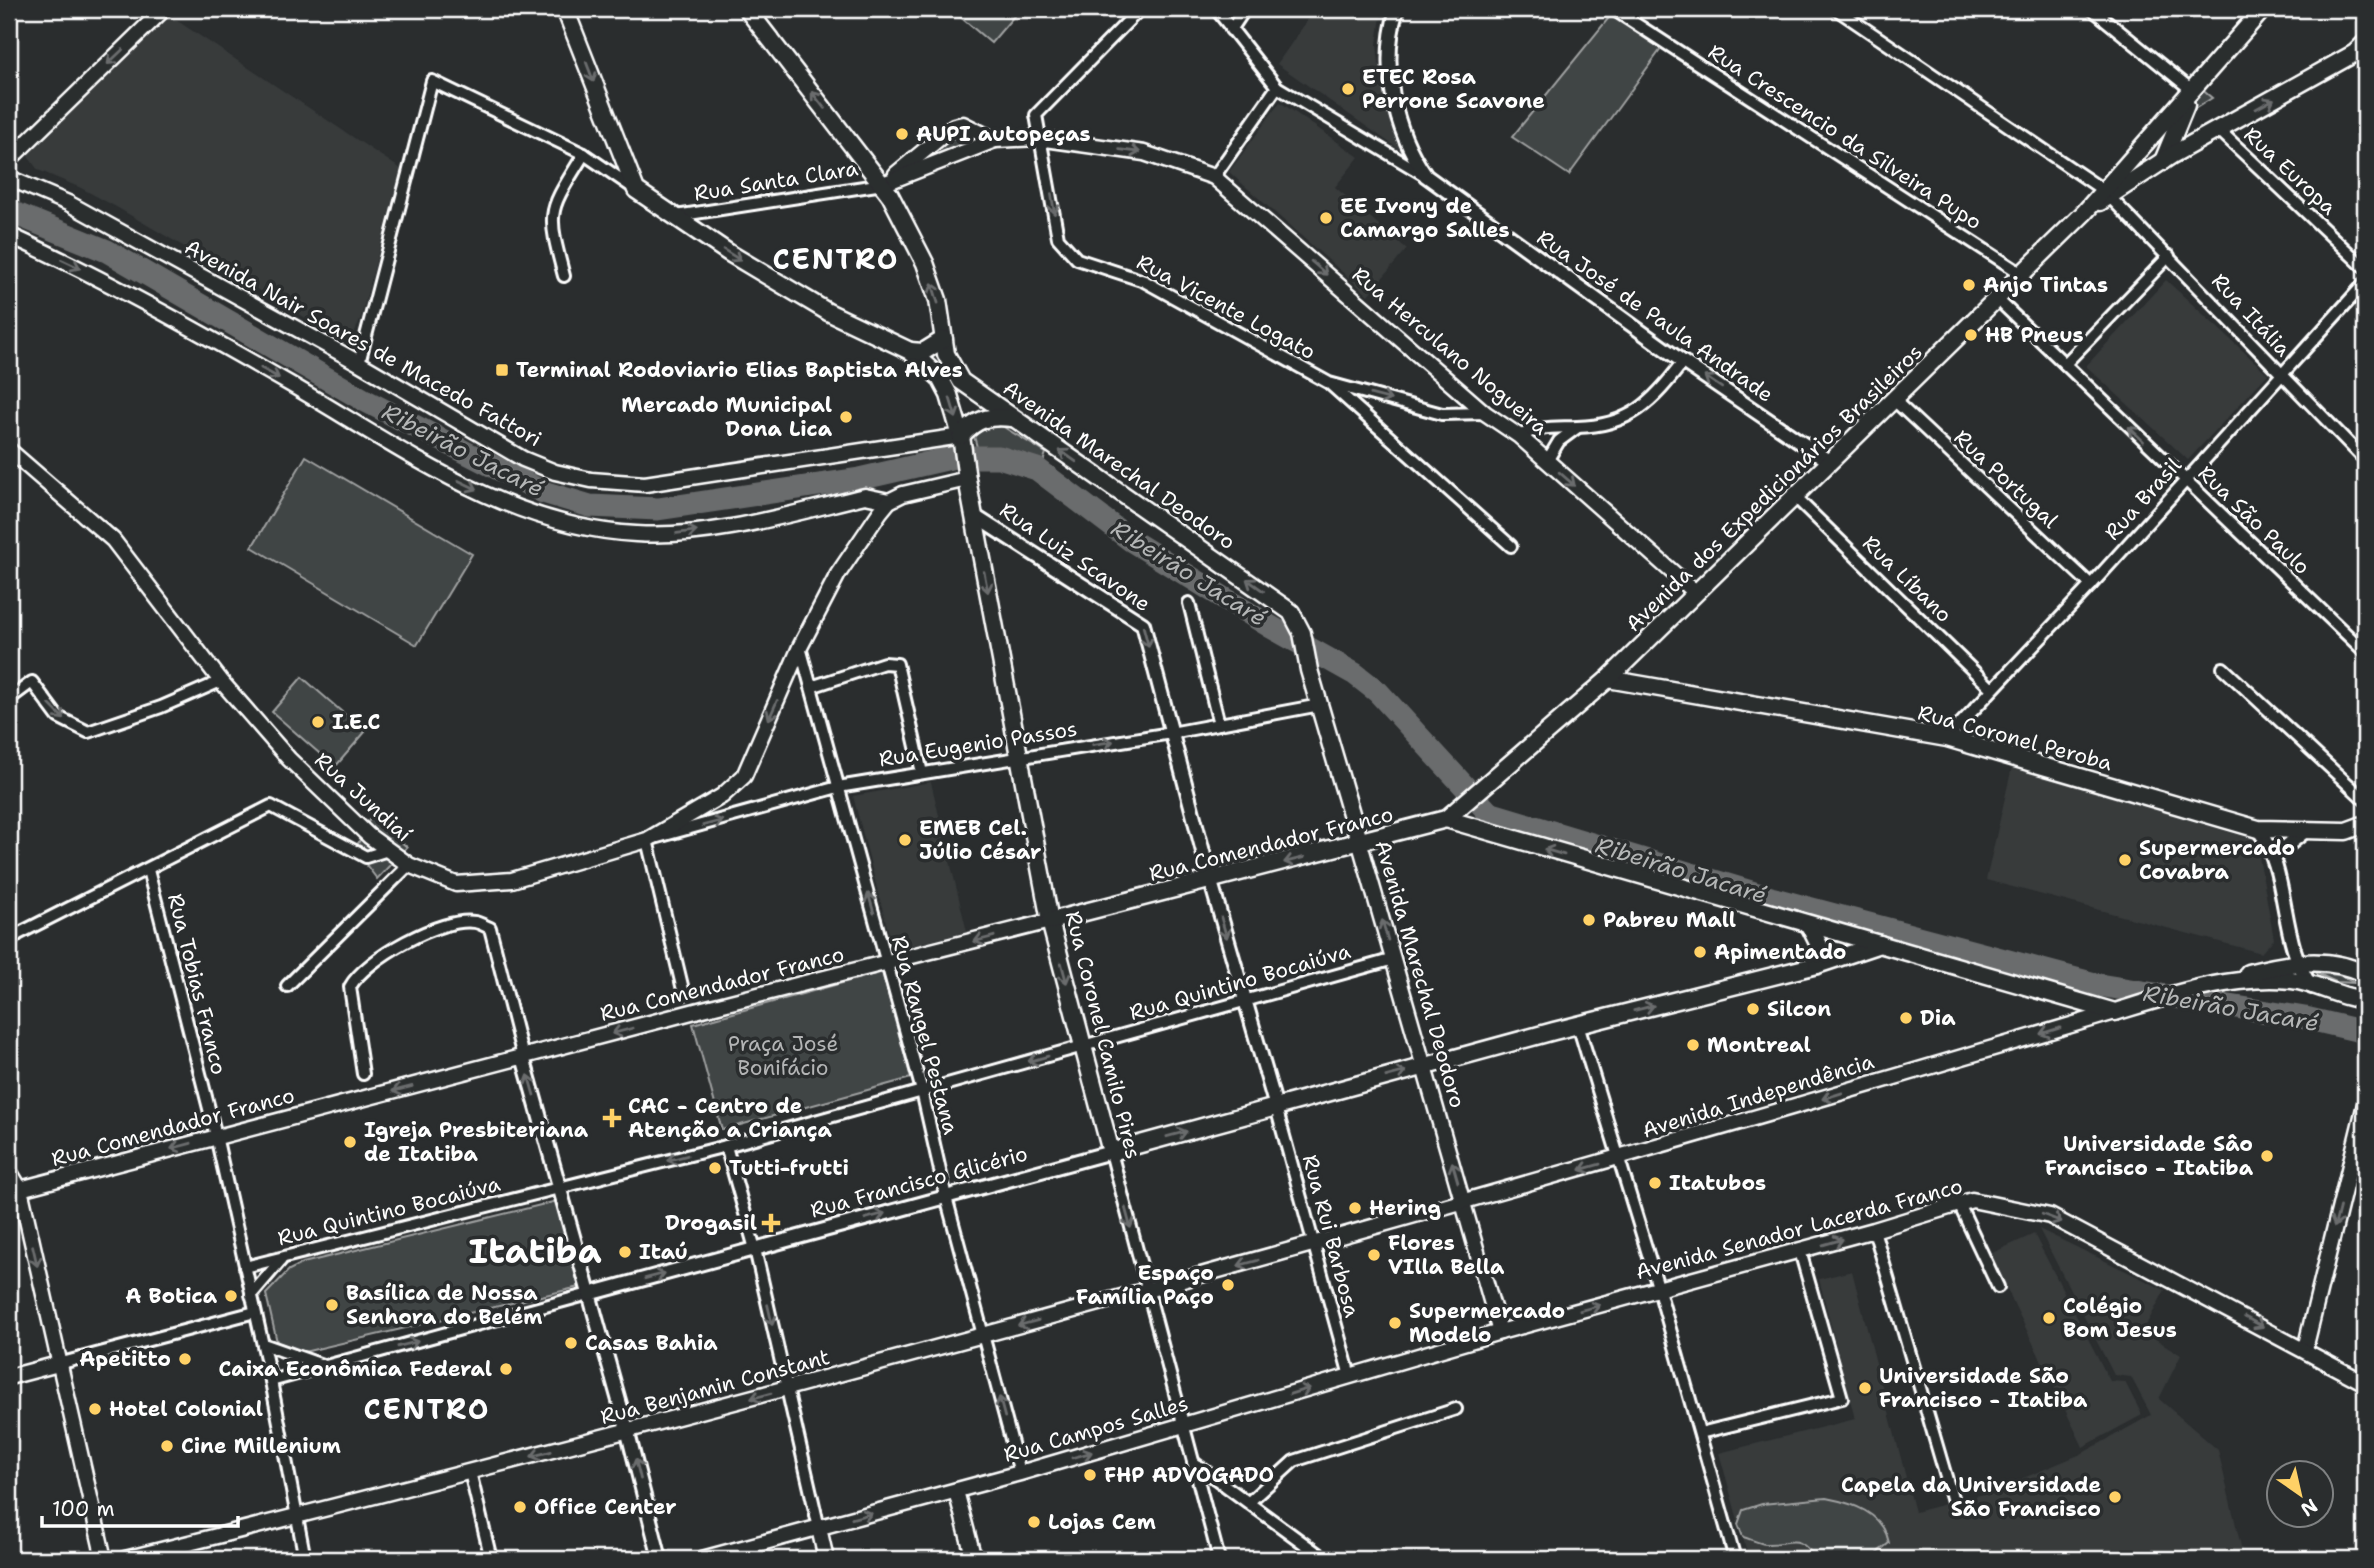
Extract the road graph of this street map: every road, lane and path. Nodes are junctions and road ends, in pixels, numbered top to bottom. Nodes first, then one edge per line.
1 (164, 9) edge
2 (565, 9) edge
3 (747, 9) edge
4 (1140, 9) edge
5 (1216, 9) edge
6 (1245, 9) edge
7 (1397, 9) edge
8 (1613, 9) edge
9 (1836, 9) edge
10 (2092, 9) edge
11 (2263, 9) edge
12 (1231, 30) junction
13 (2362, 53) edge
14 (1277, 87) junction
15 (2192, 93) junction
16 (2219, 130) junction
17 (974, 131) junction
18 (2153, 135) junction
19 (1038, 138) junction
20 (996, 140) junction
21 (965, 152) junction
22 (584, 154) junction
23 (9, 160) edge
24 (2162, 161) junction
25 (1426, 176) junction
26 (1214, 177) junction
27 (9, 178) edge
28 (883, 184) junction
29 (636, 190) junction
30 (2106, 193) junction
31 (676, 216) junction
32 (9, 236) edge
33 (2169, 256) junction
34 (2365, 268) edge
35 (2022, 274) junction
36 (564, 276) dead end
37 (2365, 283) edge
38 (1997, 299) junction
39 (944, 339) junction
40 (910, 351) junction
41 (1683, 362) junction
42 (359, 363) junction
43 (2065, 364) junction
44 (2280, 374) junction
45 (1329, 383) junction
46 (1894, 400) junction
47 (1485, 413) junction
48 (1014, 419) junction
49 (1578, 427) junction
50 (1518, 436) junction
51 (962, 440) junction
52 (9, 450) edge
53 (2365, 460) edge
54 (1547, 461) junction
55 (1830, 462) junction
56 (966, 475) junction
57 (2185, 481) junction
58 (1794, 496) junction
59 (889, 500) junction
60 (973, 514) junction
61 (1511, 546) dead end
62 (2091, 585) junction
63 (1695, 592) junction
64 (1189, 603) dead end
65 (800, 647) junction
66 (2364, 647) edge
67 (2223, 668) dead end
68 (1608, 679) junction
69 (221, 681) junction
70 (811, 687) junction
71 (1992, 689) junction
72 (9, 699) edge
73 (1320, 705) junction
74 (1219, 724) junction
75 (1171, 733) junction
76 (1947, 738) junction
77 (1020, 756) junction
78 (922, 773) junction
79 (838, 787) junction
80 (2365, 800) edge
81 (1446, 819) junction
82 (2365, 824) edge
83 (2258, 829) junction
84 (2304, 832) junction
85 (647, 840) junction
86 (1360, 844) junction
87 (388, 850) junction
88 (2273, 857) junction
89 (409, 865) junction
90 (148, 870) junction
91 (1211, 881) junction
92 (1051, 921) junction
93 (1808, 925) junction
94 (9, 943) edge
95 (1880, 944) junction
96 (1394, 959) junction
97 (2299, 962) junction
98 (888, 964) junction
99 (1817, 965) junction
100 (2365, 974) edge
101 (287, 986) dead end
102 (2214, 986) junction
103 (2312, 988) junction
104 (684, 994) dead end
105 (1246, 1000) junction
106 (2365, 1000) edge
107 (2365, 1010) edge
108 (2115, 1012) junction
109 (1578, 1025) junction
110 (1083, 1046) junction
111 (523, 1057) junction
112 (1425, 1066) junction
113 (363, 1074) dead end
114 (922, 1091) junction
115 (2365, 1104) edge
116 (1276, 1107) junction
117 (216, 1136) junction
118 (726, 1146) junction
119 (1111, 1152) junction
120 (1619, 1159) junction
121 (9, 1171) edge
122 (560, 1189) junction
123 (14, 1191) edge
124 (946, 1197) junction
125 (1464, 1203) junction
126 (1959, 1204) junction
127 (1874, 1230) junction
128 (1313, 1245) junction
129 (755, 1249) junction
130 (1800, 1251) junction
131 (286, 1257) junction
132 (245, 1267) junction
133 (1998, 1287) dead end
134 (1659, 1290) junction
135 (1148, 1291) junction
136 (590, 1294) junction
137 (251, 1295) junction
138 (255, 1312) junction
139 (1500, 1332) junction
140 (983, 1336) junction
141 (262, 1343) junction
142 (2305, 1349) junction
143 (62, 1363) junction
144 (325, 1366) junction
145 (1350, 1376) junction
146 (9, 1377) edge
147 (271, 1381) junction
148 (2365, 1383) edge
149 (788, 1388) junction
150 (1456, 1409) dead end
151 (1184, 1426) junction
152 (628, 1433) junction
153 (1700, 1433) junction
154 (1193, 1462) junction
155 (470, 1472) junction
156 (1020, 1473) junction
157 (957, 1490) junction
158 (1953, 1501) dead end
159 (1249, 1503) junction
160 (296, 1517) junction
161 (819, 1528) junction
162 (104, 1559) edge
163 (125, 1559) edge
164 (305, 1559) edge
165 (491, 1559) edge
166 (660, 1559) edge
167 (702, 1559) edge
168 (826, 1559) edge
169 (974, 1559) edge
170 (1219, 1559) edge
171 (1325, 1559) edge
172 (1735, 1559) edge

1 -> 23 main road
2 -> 29 main road
28 -> 3 main road
4 - 19 street
5 - 12 street
6 - 12 street
7 - 25 street
8 - 35 street, Rua Crescencio da Silveira Pupo
9 - 30 street, Rua Itália
10 - 15 street
11 - 15 main road
12 - 14 street
16 -> 13 main road
14 - 25 street
14 - 26 street
15 - 18 main road
15 - 24 main road
16 - 24 main road
16 - 34 street, Rua Europa
17 - 20 main road
17 - 21 main road
17 - 28 main road
18 - 24 main road
18 - 30 main road
19 - 20 main road, Rua Herculano Nogueira
19 -> 26 main road, Rua Herculano Nogueira
19 -> 45 street, Rua Vicente Logato
20 - 21 main road, Rua Herculano Nogueira
21 - 28 main road, Rua Herculano Nogueira
22 - 29 street
22 - 36 street
22 - 42 street
24 - 30 main road
25 - 41 street, Rua José de Paula Andrade
26 -> 47 main road, Rua Herculano Nogueira
27 - 42 main road, Avenida Nair Soares de Macedo Fattori
28 - 31 street, Rua Santa Clara
39 -> 28 main road
29 - 31 main road, Rua Luiz Scavone
30 - 33 street, Rua Itália
30 - 35 main road, Avenida dos Expedicionários Brasileiros
31 -> 40 main road, Rua Luiz Scavone
32 -> 59 main road
33 - 43 street
33 - 44 street, Rua Itália
35 - 38 main road, Avenida dos Expedicionários Brasileiros
37 - 44 street, Rua Brasil
38 - 43 street, Rua São Paulo
38 - 46 main road, Avenida dos Expedicionários Brasileiros
39 - 40 main road
39 - 48 main road, Avenida Marechal Deodoro
40 -> 51 main road, Rua Luiz Scavone
41 - 49 street
55 -> 41 street, Rua José de Paula Andrade
42 - 51 main road, Avenida Nair Soares de Macedo Fattori
57 -> 43 street, Rua São Paulo
44 - 53 street, Rua Itália
44 - 57 street, Rua Brasil
45 -> 47 street, Rua Vicente Logato
45 - 61 street
46 - 55 main road, Avenida dos Expedicionários Brasileiros
46 - 62 street, Rua Portugal
47 - 50 main road, Rua Herculano Nogueira
48 - 51 main road
73 -> 48 main road, Avenida Marechal Deodoro
49 - 50 street
49 - 54 street
50 - 54 main road, Rua Herculano Nogueira
51 - 56 main road, Rua Luiz Scavone
52 - 69 main road, Rua Jundiaí
54 -> 63 main road, Rua Herculano Nogueira
55 - 58 main road, Avenida dos Expedicionários Brasileiros
56 - 59 main road
56 - 60 main road, Rua Luiz Scavone
57 - 62 street, Rua Brasil
57 - 66 street, Rua São Paulo
58 - 63 main road, Avenida dos Expedicionários Brasileiros
58 - 71 street, Rua Líbano
59 - 65 main road, Rua Jundiaí
60 -> 75 street, Rua Luiz Scavone
60 -> 77 main road, Rua Coronel Camilo Pires
62 - 71 street, Rua Brasil
63 - 68 main road, Avenida dos Expedicionários Brasileiros
64 - 74 street
65 - 70 street, Rua Rangel Pestana
65 -> 85 main road, Rua Jundiaí
67 - 80 street
68 - 76 main road, Rua Coronel Peroba
68 - 81 main road, Avenida dos Expedicionários Brasileiros
72 -> 69 street
69 - 87 main road, Rua Jundiaí
70 - 78 street
70 - 79 street, Rua Rangel Pestana
71 - 76 street, Rua Brasil
73 - 74 street, Rua Eugenio Passos
73 - 86 main road, Avenida Marechal Deodoro
74 - 75 street, Rua Eugenio Passos
77 -> 75 street, Rua Eugenio Passos
75 - 91 street, Rua Luiz Scavone
76 - 83 main road, Rua Coronel Peroba
77 - 78 street, Rua Eugenio Passos
77 - 92 main road, Rua Coronel Camilo Pires
78 - 79 street, Rua Eugenio Passos
85 -> 79 street, Rua Eugenio Passos
98 -> 79 street, Rua Rangel Pestana
81 - 86 main road, Rua Comendador Franco
93 -> 81 main road
82 - 84 main road, Rua Coronel Peroba
83 - 84 main road, Rua Coronel Peroba
83 - 88 street
84 - 88 street
85 - 89 main road, Rua Jundiaí
85 - 104 street
86 -> 91 main road, Rua Comendador Franco
96 -> 86 main road, Avenida Marechal Deodoro
87 - 89 main road, Rua Jundiaí
87 - 90 street
88 - 97 street
89 - 101 street
90 - 94 street
90 - 117 street, Rua Tobias Franco
91 - 92 main road, Rua Comendador Franco
91 -> 105 street, Rua Luiz Scavone
92 -> 98 main road, Rua Comendador Franco
92 -> 110 main road, Rua Coronel Camilo Pires
93 - 95 main road
93 - 99 main road
95 - 99 main road, Rua Francisco Glicério
95 - 108 main road
96 - 105 street, Rua Quintino Bocaiúva
96 - 112 main road, Avenida Marechal Deodoro
97 - 100 main road, Avenida Independência
97 - 102 main road, Avenida Independência
97 - 103 street
98 -> 111 main road, Rua Comendador Franco
98 - 114 street, Rua Rangel Pestana
109 -> 99 main road, Rua Francisco Glicério
102 - 103 main road, Avenida Independência
102 - 108 main road, Avenida Independência
103 - 106 main road, Avenida Independência
103 - 107 main road, Avenida Independência
105 - 110 street, Rua Quintino Bocaiúva
105 - 116 street, Rua Luiz Scavone
108 -> 120 main road, Avenida Independência
109 - 112 main road, Rua Francisco Glicério
109 - 120 street
110 -> 114 street, Rua Quintino Bocaiúva
110 - 119 main road, Rua Coronel Camilo Pires
111 - 113 street
111 -> 117 main road, Rua Comendador Franco
122 -> 111 street
116 -> 112 main road, Rua Francisco Glicério
125 -> 112 main road, Avenida Marechal Deodoro
114 - 118 street, Rua Quintino Bocaiúva
114 - 124 street, Rua Rangel Pestana
115 -> 142 main road
119 -> 116 main road, Rua Francisco Glicério
116 - 128 street, Rua Rui Barbosa
117 -> 123 main road, Rua Comendador Franco
117 - 132 street, Rua Tobias Franco
118 -> 122 street, Rua Quintino Bocaiúva
118 - 129 street
119 - 124 street, Rua Francisco Glicério
119 -> 135 street, Rua Coronel Camilo Pires
120 -> 125 main road, Avenida Independência
120 - 134 street
121 - 123 main road
122 - 131 street, Rua Quintino Bocaiúva
122 - 136 street
123 -> 143 main road
129 -> 124 street, Rua Francisco Glicério
124 - 140 street, Rua Rangel Pestana
125 - 128 main road, Avenida Independência
125 - 139 main road, Avenida Marechal Deodoro
126 - 127 main road, Avenida Senador Lacerda Franco
126 - 133 street
126 -> 142 main road, Avenida Senador Lacerda Franco
130 -> 127 main road, Avenida Senador Lacerda Franco
127 - 158 street
128 -> 135 main road, Rua Benjamin Constant
128 - 145 street, Rua Rui Barbosa
136 -> 129 street, Rua Francisco Glicério
129 -> 149 street
130 - 134 main road, Avenida Senador Lacerda Franco
130 - 153 street
131 - 132 street, Rua Quintino Bocaiúva
131 - 137 street
132 - 137 street, Rua Tobias Franco
139 -> 134 main road, Avenida Senador Lacerda Franco
134 - 153 street
135 -> 140 main road, Rua Benjamin Constant
135 - 151 street, Rua Coronel Camilo Pires
144 -> 136 street, Rua Francisco Glicério
136 - 152 street
137 - 138 street, Rua Tobias Franco
138 - 141 street, Rua Tobias Franco
138 - 143 street
139 - 145 main road, Rua Campos Salles
140 - 149 main road, Rua Benjamin Constant
156 -> 140 street, Rua Rangel Pestana
141 - 144 street
141 - 147 street, Rua Tobias Franco
142 - 148 main road, Avenida Senador Lacerda Franco
143 - 146 main road
143 - 162 main road
144 - 147 street, Rua Francisco Glicério
151 -> 145 main road, Rua Campos Salles
147 - 160 street, Rua Tobias Franco
149 -> 152 main road, Rua Benjamin Constant
149 - 161 street
150 - 159 street
151 - 154 street, Rua Coronel Camilo Pires
156 -> 151 main road, Rua Campos Salles
152 -> 155 main road, Rua Benjamin Constant
166 -> 152 street
153 - 172 street
154 - 159 street
154 - 170 street, Rua Coronel Camilo Pires
155 - 160 main road, Rua Benjamin Constant
155 - 165 street
156 - 157 main road, Rua Campos Salles
161 -> 157 main road, Rua Campos Salles
157 - 169 main road
159 - 171 street
160 - 163 main road, Rua Benjamin Constant
160 - 164 street, Rua Tobias Franco
161 - 167 main road, Rua Campos Salles
161 - 168 main road

